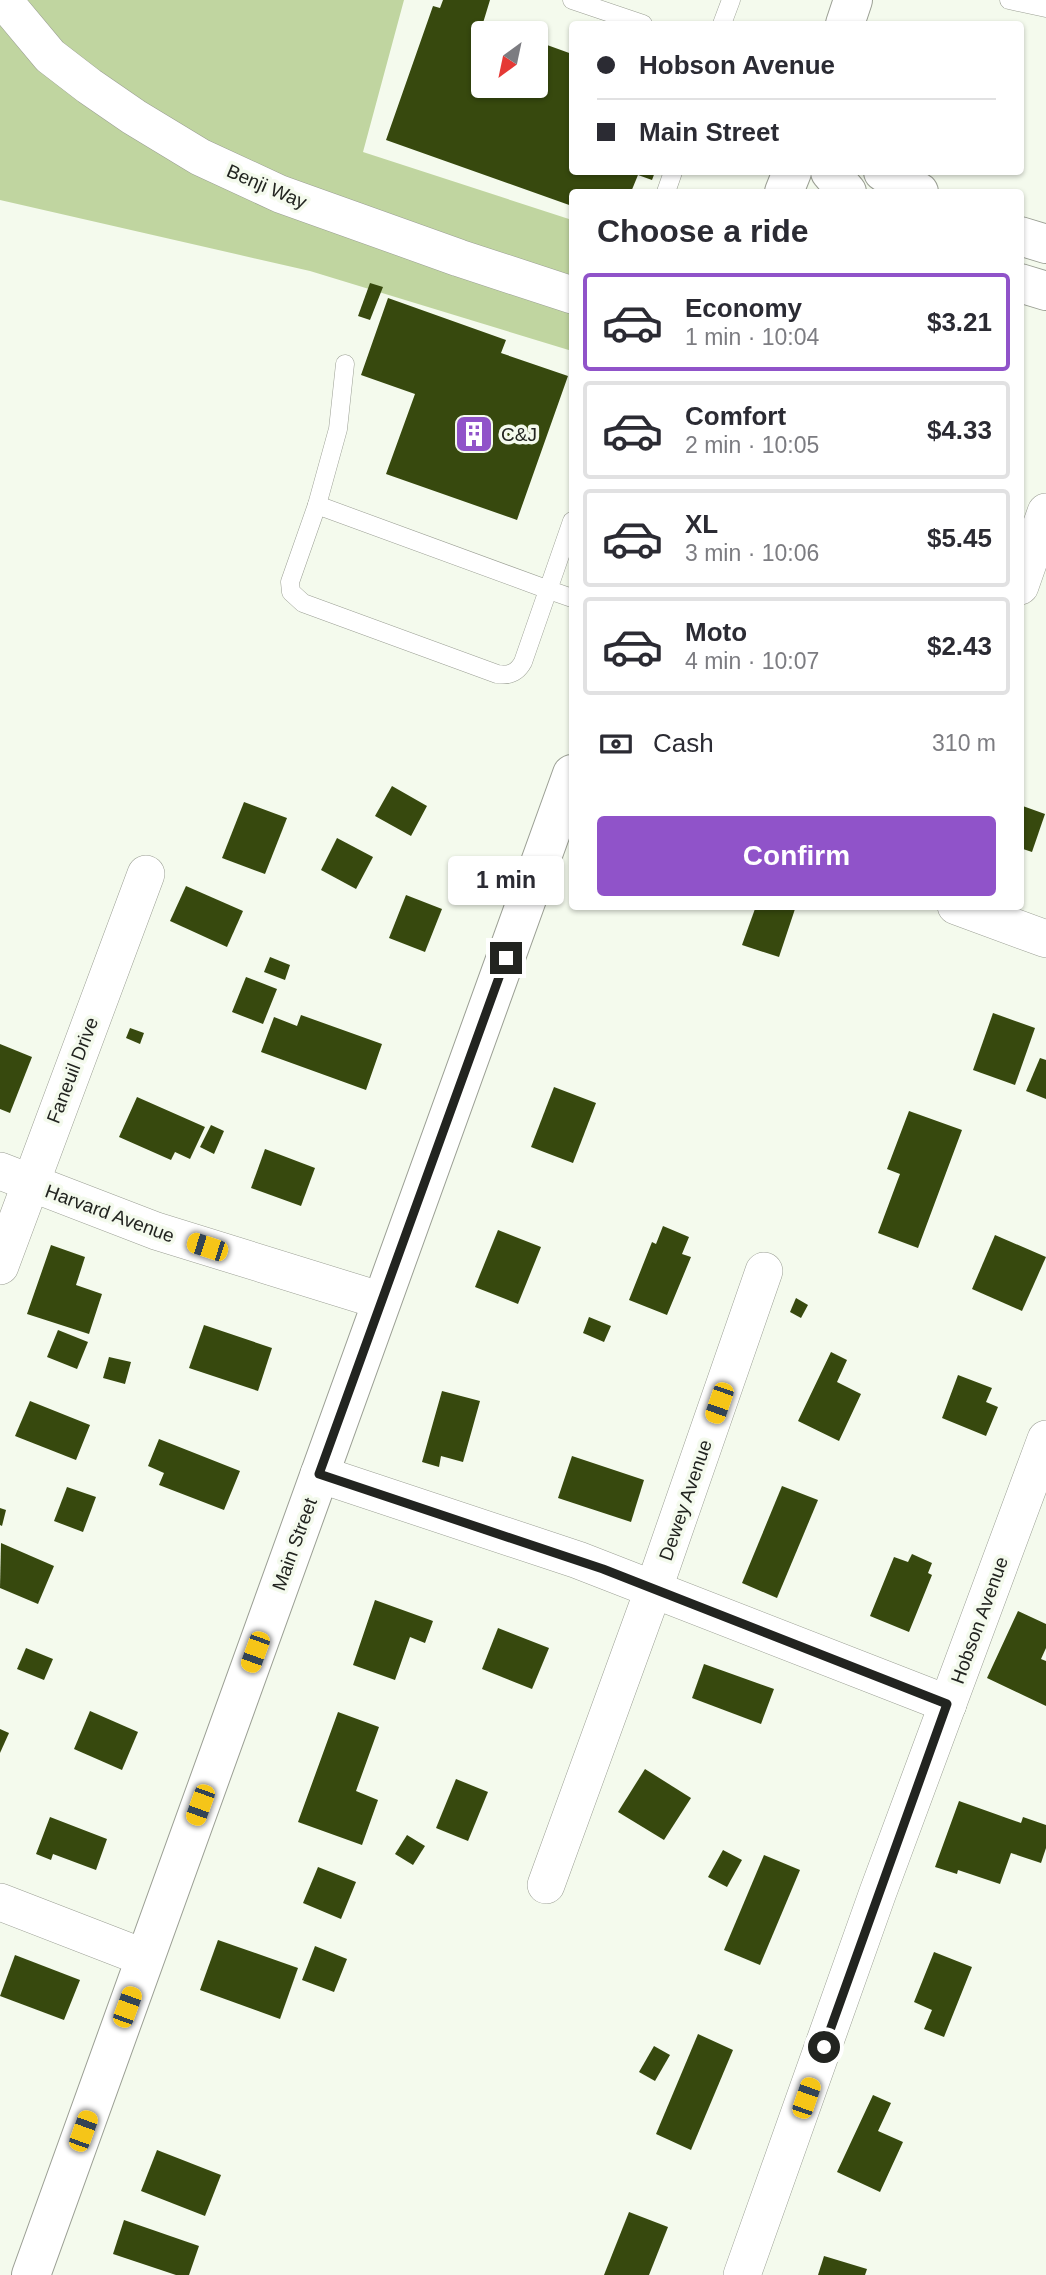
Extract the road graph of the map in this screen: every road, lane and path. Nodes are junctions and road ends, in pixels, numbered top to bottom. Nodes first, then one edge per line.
1 (8, 0) edge
2 (572, 0) edge
3 (731, 0) edge
4 (853, 0) edge
5 (1009, 0) edge
6 (1046, 8) edge
7 (634, 21) edge
8 (723, 21) edge
9 (846, 21) edge
10 (833, 175) edge
11 (888, 175) edge
12 (844, 189) edge
13 (914, 189) edge
14 (1024, 237) edge
15 (1046, 244) edge
16 (1024, 284) edge
17 (1046, 291) edge
18 (569, 294) edge
19 (345, 364) dead end
20 (317, 505) junction
21 (1046, 512) edge
22 (569, 530) edge
23 (1024, 575) edge
24 (549, 590) junction
25 (569, 597) edge
26 (569, 782) edge
27 (146, 874) dead end
28 (967, 910) edge
29 (1046, 939) edge
30 (15, 1177) edge
31 (0, 1266) edge
32 (764, 1272) dead end
33 (382, 1301) junction
34 (1046, 1439) edge
35 (319, 1474) junction
36 (654, 1588) junction
37 (947, 1704) junction
38 (546, 1885) dead end
39 (0, 1902) edge
40 (145, 1958) junction
41 (31, 2275) edge
42 (742, 2275) edge

1 - 18 street, Benji Way
2 - 7 lane
3 - 8 lane
4 - 9 main road
5 - 6 lane
10 - 12 main road
11 - 13 main road
14 - 15 main road
16 - 17 main road
19 - 20 lane
20 - 24 lane
20 - 24 lane
21 - 23 street
22 - 24 lane
24 - 25 lane
26 - 33 main road, Main Street
27 - 30 street, Faneuil Drive
28 - 29 street
30 - 31 street, Faneuil Drive
30 - 33 street, Harvard Avenue
32 - 36 street, Dewey Avenue
33 - 35 main road, Main Street
34 - 37 street, Hobson Avenue
35 - 36 street
35 - 40 main road, Main Street
36 - 37 street
36 - 38 street, Dewey Avenue
37 - 42 street, Hobson Avenue
39 - 40 street
40 - 41 main road, Main Street

